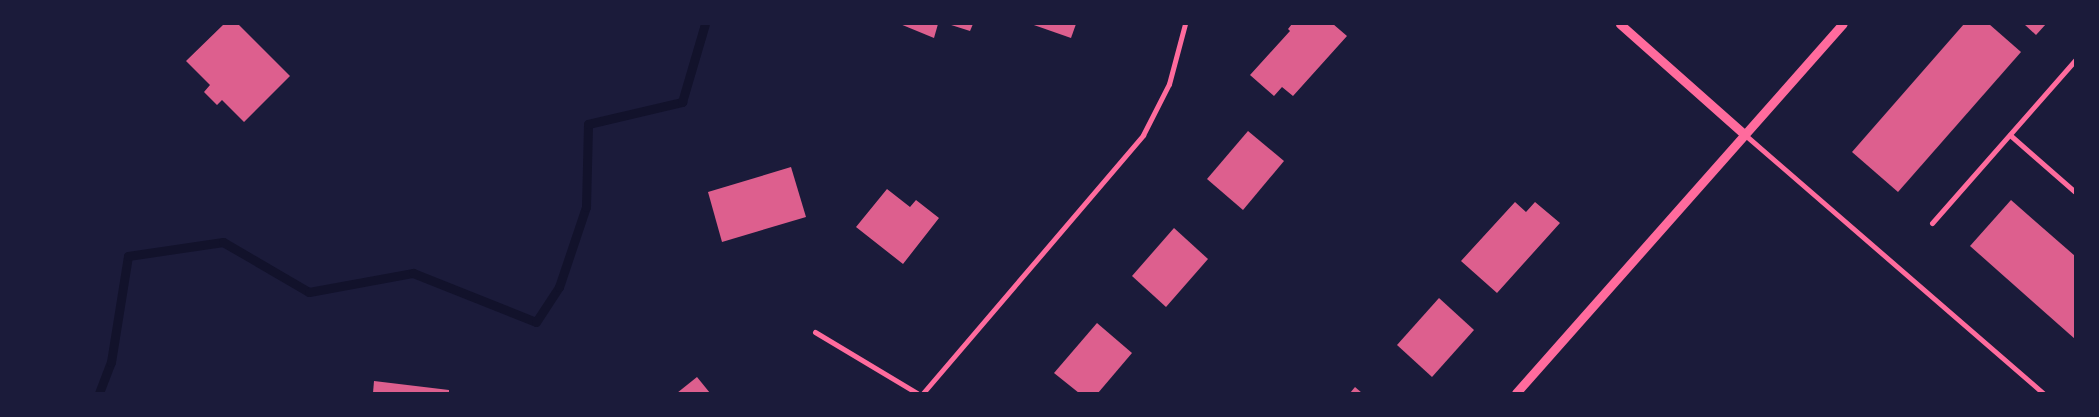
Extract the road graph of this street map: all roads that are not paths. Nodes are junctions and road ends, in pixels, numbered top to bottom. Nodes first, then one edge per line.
1 (1185, 24) edge
2 (1620, 24) edge
3 (1843, 24) edge
4 (2075, 60) edge
5 (1744, 134) junction
6 (2010, 134) junction
7 (2075, 192) edge
8 (1932, 223) dead end
9 (815, 332) dead end
10 (917, 393) edge
11 (923, 393) edge
12 (1516, 393) edge
13 (2043, 393) edge

1 - 11 street
2 - 5 street
3 - 5 street
4 - 6 street
5 - 12 street
5 - 13 street
6 - 7 street
6 - 8 street
9 - 10 street

